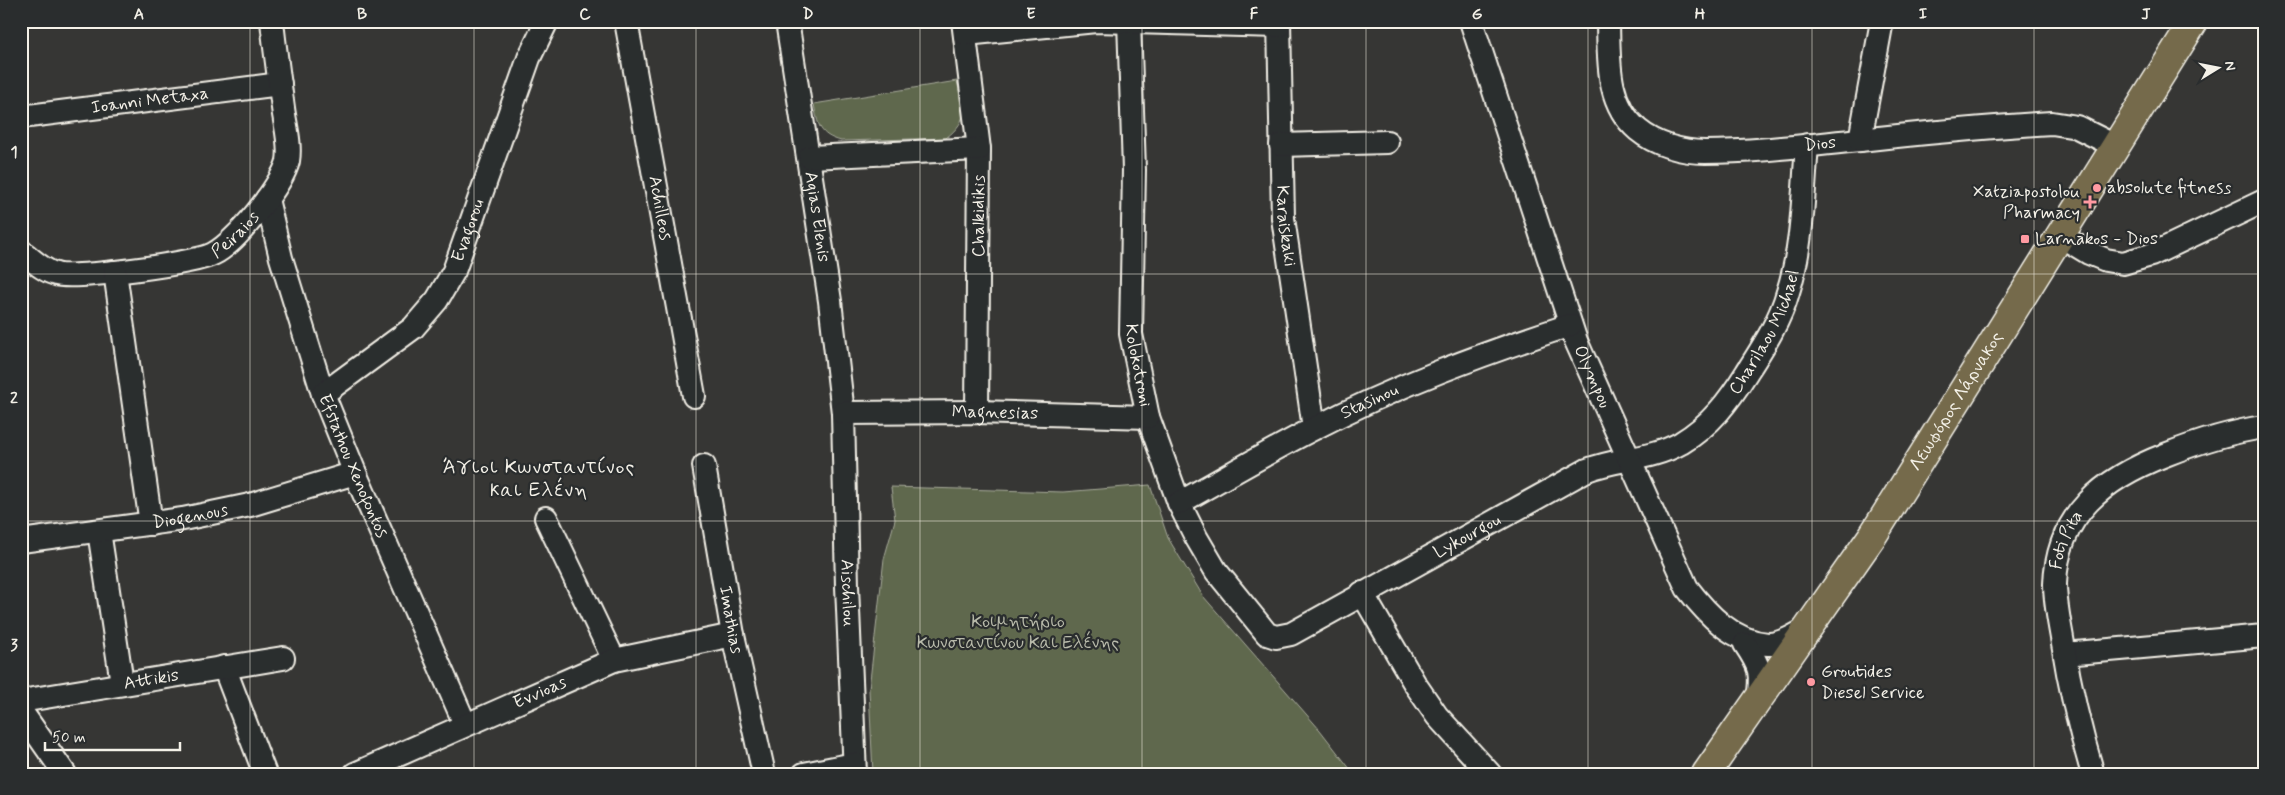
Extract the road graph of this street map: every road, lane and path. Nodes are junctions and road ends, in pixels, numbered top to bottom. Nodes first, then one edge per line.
1 (272, 21) edge
2 (548, 21) edge
3 (626, 21) edge
4 (787, 21) edge
5 (1471, 21) edge
6 (1608, 21) edge
7 (1882, 21) edge
8 (2194, 21) edge
9 (1128, 22) edge
10 (1279, 23) edge
11 (964, 28) edge
12 (280, 84) junction
13 (21, 117) edge
14 (1860, 140) junction
15 (1387, 142) dead end
16 (1281, 145) junction
17 (1807, 145) junction
18 (2116, 148) junction
19 (979, 149) junction
20 (810, 157) junction
21 (266, 199) junction
22 (2264, 201) edge
23 (2059, 235) junction
24 (21, 251) edge
25 (115, 272) junction
26 (1570, 325) junction
27 (323, 394) junction
28 (694, 396) dead end
29 (844, 412) junction
30 (977, 412) junction
31 (1148, 417) junction
32 (2264, 427) edge
33 (1314, 428) junction
34 (1632, 460) junction
35 (704, 466) dead end
36 (355, 473) junction
37 (1180, 503) junction
38 (546, 518) dead end
39 (151, 524) junction
40 (100, 531) junction
41 (21, 541) edge
42 (1362, 594) junction
43 (1306, 626) joint
44 (1722, 626) junction
45 (1808, 628) junction
46 (733, 635) junction
47 (2264, 636) edge
48 (1745, 644) junction
49 (2065, 654) junction
50 (283, 658) dead end
51 (614, 660) junction
52 (224, 668) junction
53 (1781, 668) junction
54 (122, 683) junction
55 (21, 701) edge
56 (1758, 702) junction
57 (21, 711) edge
58 (465, 724) junction
59 (854, 769) edge
60 (65, 774) edge
61 (265, 774) edge
62 (354, 774) edge
63 (764, 774) edge
64 (804, 774) edge
65 (1490, 774) edge
66 (1706, 774) edge
67 (2093, 774) edge

1 - 12 street, Peiraios
2 - 27 street, Evagorou
3 - 28 street, Achilleos
4 - 20 street, Agias Elenis
5 - 26 street, Olympou
6 - 17 street, Dios
7 - 14 street
8 - 18 main road, Λεωφόρος Λάρνακος
9 - 10 street
9 - 11 street
9 - 31 street, Kolokotroni
10 - 16 street, Karaiskaki
11 - 19 street, Chalkidikis
12 - 13 street, Ioanni Metaxa
12 - 21 street, Peiraios
14 - 17 street, Dios
14 - 18 street, Dios
15 - 16 street
16 - 33 street, Karaiskaki
17 - 34 street, Charilaou Michael
18 - 23 main road, Λεωφόρος Λάρνακος
19 - 20 street
19 - 30 street, Chalkidikis
20 - 29 street, Agias Elenis
21 - 25 street, Peiraios
21 - 27 street, Efstathou Xenofontos
22 - 23 street
23 - 45 main road, Λεωφόρος Λάρνακος
24 - 25 street, Peiraios
25 - 39 street
26 - 33 street, Stasinou
26 - 34 street, Olympou
27 - 36 street, Efstathou Xenofontos
29 - 30 street, Magnesias
29 - 59 street, Aischilou
30 - 31 street, Magnesias
31 - 37 street, Kolokotroni
32 - 49 street, Foti Pita
33 - 37 street, Stasinou
34 - 42 street, Lykourgou
34 - 44 street, Olympou
35 - 46 street, Imathias
36 - 39 street, Diogenous
36 - 58 street, Efstathou Xenofontos
37 - 43 street, Kolokotroni
38 - 51 street
39 - 40 street, Diogenous
40 - 41 street, Diogenous
40 - 54 street
42 - 43 street, Lykourgou
42 - 65 street
44 - 45 street, Olympou
44 - 48 street
45 - 53 main road, Λεωφόρος Λάρνακος
46 - 51 street, Evvioas
46 - 63 street, Imathias
47 - 49 street
48 - 53 street
48 - 56 street
49 - 67 street, Foti Pita
50 - 52 street, Attikis
51 - 58 street, Evvioas
52 - 54 street, Attikis
52 - 61 street
53 - 56 main road, Λεωφόρος Λάρνακος
54 - 55 street, Attikis
56 - 66 main road, Λεωφόρος Λάρνακος
57 - 60 street
58 - 62 street, Evvioas
59 - 64 street

